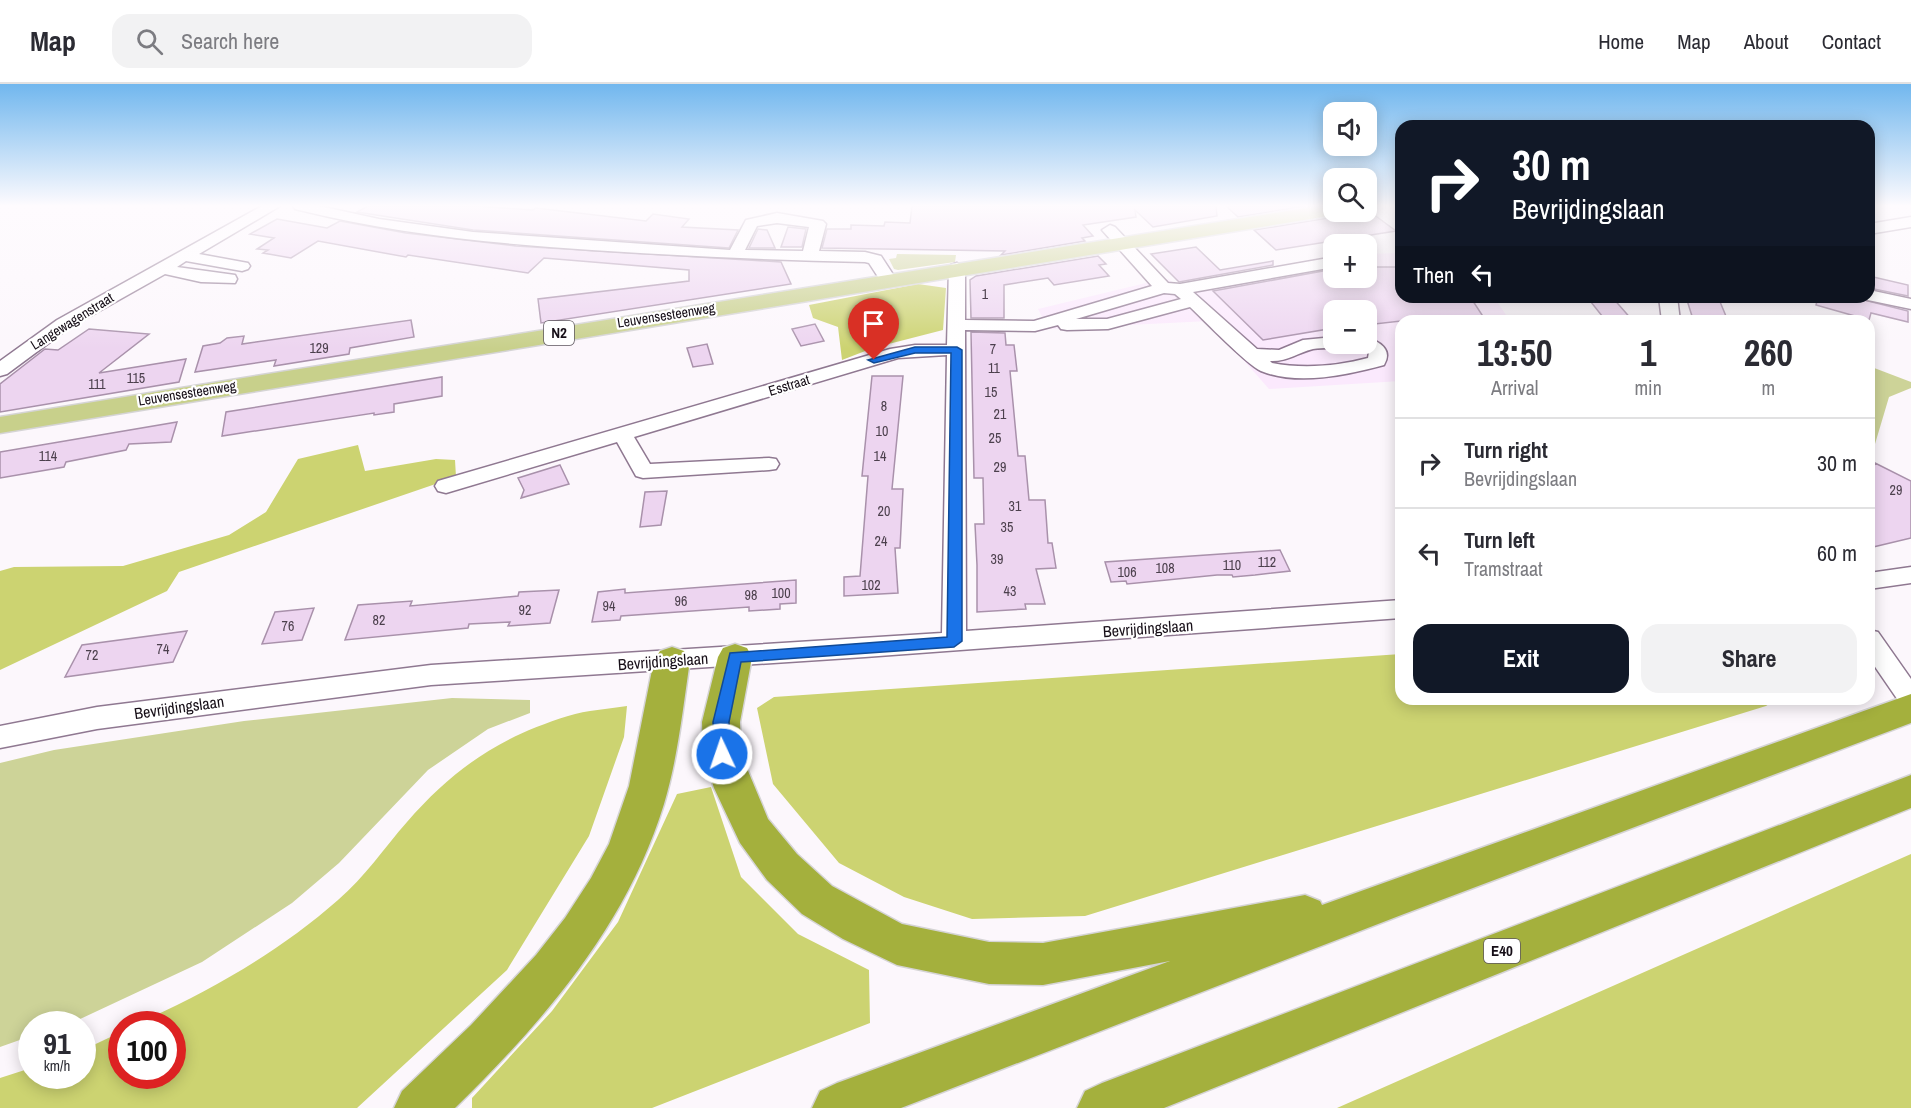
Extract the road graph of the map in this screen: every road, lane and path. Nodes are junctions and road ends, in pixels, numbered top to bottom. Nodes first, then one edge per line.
1 (187, 254) edge
2 (713, 254) edge
3 (811, 254) edge
4 (1029, 254) edge
5 (1134, 254) edge
6 (735, 255) joint
7 (183, 256) junction
8 (810, 257) junction
9 (1323, 264) edge
10 (242, 266) dead end
11 (161, 268) junction
12 (957, 268) junction
13 (229, 279) dead end
14 (888, 279) junction
15 (1179, 293) junction
16 (1875, 296) edge
17 (1911, 304) edge
18 (957, 325) junction
19 (1035, 326) junction
20 (1323, 344) edge
21 (1294, 349) junction
22 (1377, 349) edge
23 (957, 350) junction
24 (1251, 354) junction
25 (0, 370) edge
26 (1319, 371) junction
27 (0, 424) edge
28 (623, 435) junction
29 (769, 464) dead end
30 (446, 486) dead end
31 (1911, 575) edge
32 (1875, 580) edge
33 (1395, 609) edge
34 (954, 641) junction
35 (1875, 648) edge
36 (735, 657) junction
37 (672, 660) junction
38 (1911, 699) edge
39 (1893, 714) edge
40 (0, 737) edge
41 (1906, 793) edge
42 (1392, 899) junction
43 (419, 1108) edge
44 (837, 1108) edge
45 (1102, 1108) edge

1 - 7 street, Langewagenstraat
2 - 6 street
3 - 8 street
4 - 12 main road, Leuvensesteenweg / N2
5 - 15 street
6 - 8 street
7 - 10 street
7 - 11 street, Langewagenstraat
8 - 14 street
9 - 15 street
11 - 13 street
11 - 25 street, Langewagenstraat
12 - 14 main road, Leuvensesteenweg / N2
12 - 18 street
14 - 27 main road, Leuvensesteenweg / N2
15 - 19 street
15 - 19 street
15 - 24 street
16 - 17 street
18 - 19 street
18 - 23 street
20 - 21 street
21 - 24 street
21 - 26 street
22 - 26 street
23 - 28 street, Esstraat
23 - 34 street
24 - 26 street
28 - 29 street
28 - 30 street, Esstraat
31 - 32 street
33 - 34 street, Bevrijdingslaan
34 - 36 street, Bevrijdingslaan
35 - 38 street
36 - 37 street, Bevrijdingslaan
36 - 42 highway
37 - 40 street, Bevrijdingslaan
37 - 43 highway
39 - 42 highway
41 - 45 highway, E40
42 - 44 highway

